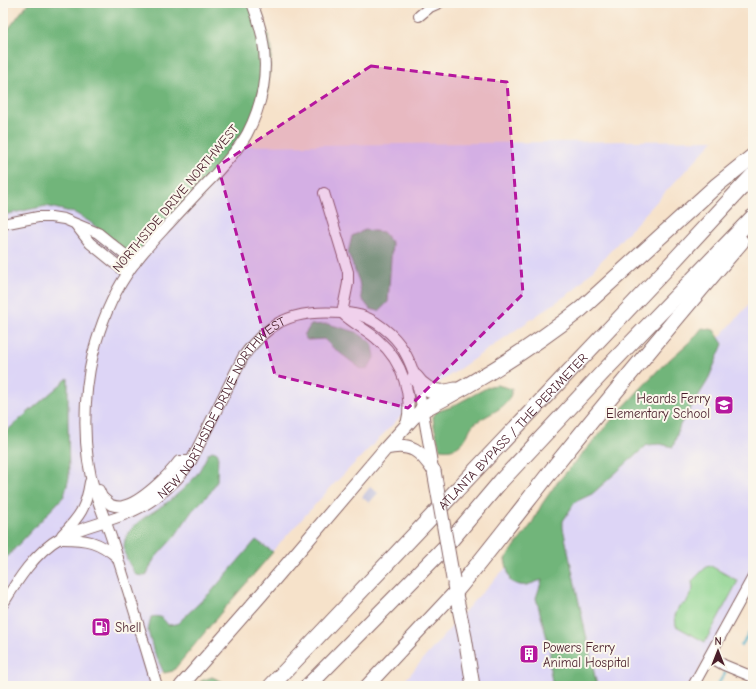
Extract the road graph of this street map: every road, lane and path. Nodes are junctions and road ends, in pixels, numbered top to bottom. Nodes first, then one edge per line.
1 (252, 3) edge
2 (439, 3) edge
3 (419, 16) dead end
4 (753, 156) edge
5 (753, 175) edge
6 (324, 193) dead end
7 (753, 217) edge
8 (3, 224) edge
9 (76, 225) junction
10 (753, 228) edge
11 (135, 263) junction
12 (127, 274) junction
13 (342, 313) junction
14 (415, 377) junction
15 (468, 386) junction
16 (422, 410) junction
17 (406, 426) junction
18 (386, 448) junction
19 (191, 461) junction
20 (434, 471) junction
21 (91, 476) junction
22 (106, 521) junction
23 (58, 540) junction
24 (118, 558) junction
25 (753, 577) edge
26 (455, 585) junction
27 (3, 604) edge
28 (710, 657) junction
29 (753, 677) edge
30 (157, 686) edge
31 (181, 686) edge
32 (271, 686) edge
33 (308, 686) edge
34 (367, 686) edge
35 (473, 686) edge
36 (693, 686) edge

1 - 11 street, NORTHSIDE DRIVE NORTHWEST
2 - 3 street
4 - 15 highway
5 - 32 highway, ATLANTA BYPASS / THE PERIMETER
6 - 13 street
7 - 33 highway, ATLANTA BYPASS / THE PERIMETER
8 - 9 street
9 - 11 street
9 - 12 street
10 - 26 highway
11 - 12 street, NORTHSIDE DRIVE NORTHWEST
12 - 21 street, NORTHSIDE DRIVE NORTHWEST
13 - 14 street, NEW NORTHSIDE DRIVE NORTHWEST
13 - 17 street
13 - 19 street, NEW NORTHSIDE DRIVE NORTHWEST
14 - 15 highway
14 - 16 street, NEW NORTHSIDE DRIVE NORTHWEST
15 - 16 highway
16 - 17 main road
16 - 20 street, NEW NORTHSIDE DRIVE NORTHWEST
17 - 18 main road
18 - 20 main road
18 - 31 main road
19 - 21 street
19 - 22 street, NEW NORTHSIDE DRIVE NORTHWEST
20 - 26 main road, NEW NORTHSIDE DRIVE NORTHWEST, bridge
21 - 22 street, NORTHSIDE DRIVE NORTHWEST
21 - 23 street
22 - 23 street, NEW NORTHSIDE DRIVE NORTHWEST
22 - 24 street, NORTHSIDE DRIVE NORTHWEST
23 - 24 street
23 - 27 street
24 - 30 street, NORTHSIDE DRIVE NORTHWEST
25 - 28 street
26 - 34 main road
26 - 35 main road, NEW NORTHSIDE DRIVE NORTHWEST
28 - 29 street
28 - 36 street

